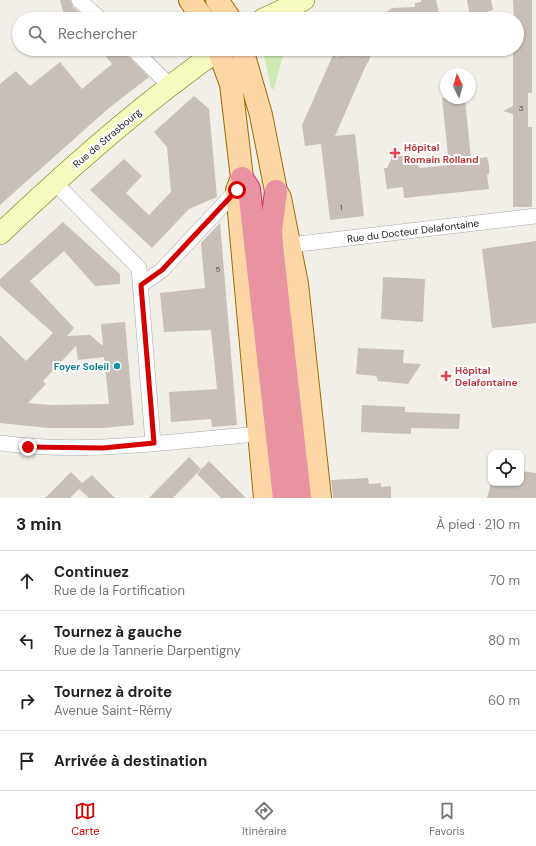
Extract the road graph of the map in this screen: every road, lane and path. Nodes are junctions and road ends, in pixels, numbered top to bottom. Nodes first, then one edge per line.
1 (79, 0) edge
2 (190, 0) edge
3 (217, 0) edge
4 (304, 0) edge
5 (92, 12) edge
6 (198, 12) edge
7 (225, 12) edge
8 (278, 12) edge
9 (139, 56) edge
10 (210, 56) edge
11 (221, 56) edge
12 (244, 56) edge
13 (170, 86) junction
14 (55, 183) junction
15 (239, 184) junction
16 (276, 191) junction
17 (536, 216) edge
18 (0, 234) edge
19 (290, 245) junction
20 (141, 285) junction
21 (259, 434) junction
22 (0, 443) edge
23 (154, 443) junction
24 (266, 498) edge
25 (284, 498) edge
26 (300, 498) edge
27 (320, 498) edge

1 - 5 street
2 - 6 main road
3 - 7 main road
4 - 8 street
9 - 13 street
10 - 13 street, Rue de Strasbourg
11 - 15 main road
12 - 16 main road
13 - 14 street, Rue de Strasbourg
14 - 18 street, Rue de Strasbourg
14 - 20 street
15 - 20 street
15 - 21 main road
15 - 25 highway
16 - 19 main road
16 - 26 highway
17 - 19 street, Rue du Docteur Delafontaine
19 - 27 main road
20 - 23 street
21 - 23 street
21 - 24 main road
22 - 23 street

